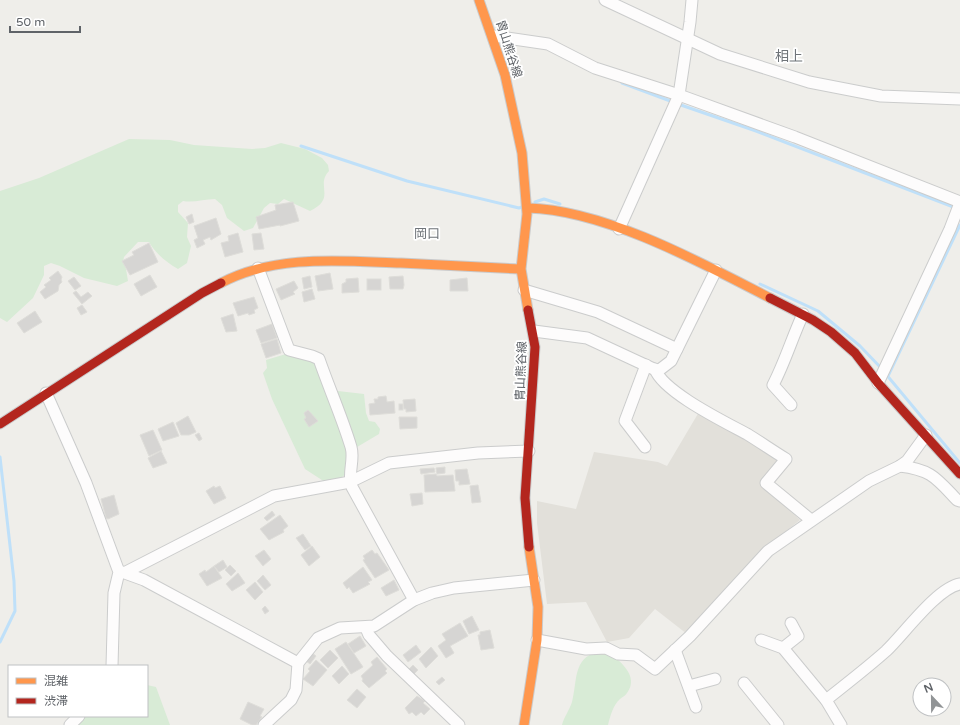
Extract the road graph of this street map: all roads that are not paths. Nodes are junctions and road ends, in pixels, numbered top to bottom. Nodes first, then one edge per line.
1 (479, 0) edge
2 (604, 0) edge
3 (692, 0) edge
4 (494, 36) junction
5 (688, 40) junction
6 (679, 95) junction
7 (960, 99) edge
8 (960, 202) edge
9 (528, 207) junction
10 (620, 229) junction
11 (258, 268) junction
12 (520, 269) junction
13 (716, 270) junction
14 (524, 290) junction
15 (803, 314) junction
16 (534, 331) junction
17 (677, 349) junction
18 (650, 367) junction
19 (878, 383) junction
20 (46, 393) junction
21 (791, 405) dead end
22 (0, 424) edge
23 (926, 435) junction
24 (645, 447) dead end
25 (529, 451) junction
26 (900, 466) junction
27 (960, 474) edge
28 (350, 482) junction
29 (960, 501) edge
30 (811, 520) junction
31 (123, 572) junction
32 (534, 580) junction
33 (960, 584) edge
34 (414, 600) junction
35 (791, 623) dead end
36 (366, 628) junction
37 (537, 640) junction
38 (761, 640) dead end
39 (784, 648) junction
40 (676, 650) junction
41 (298, 663) junction
42 (112, 665) edge
43 (715, 679) dead end
44 (744, 683) dead end
45 (689, 686) junction
46 (826, 700) junction
47 (696, 707) dead end
48 (78, 717) edge
49 (70, 725) edge
50 (264, 725) edge
51 (459, 725) edge
52 (524, 725) edge
53 (778, 725) edge
54 (841, 725) edge

1 - 4 street, 胄山熊谷線
2 - 5 street
3 - 5 street
4 - 6 street
4 - 9 street, 胄山熊谷線
5 - 6 street
5 - 7 street
6 - 8 street
6 - 10 street
8 - 19 street
9 - 10 street
9 - 12 street, 胄山熊谷線
10 - 13 street
11 - 12 street
11 - 20 street
11 - 28 street
12 - 14 street, 胄山熊谷線
13 - 15 street
13 - 17 street
14 - 16 street, 胄山熊谷線
14 - 17 street
15 - 19 street
15 - 21 street
16 - 18 street
16 - 25 street, 胄山熊谷線
17 - 18 street
18 - 24 street
18 - 30 street
19 - 23 street
20 - 22 street
20 - 31 street
23 - 26 street
23 - 27 street
25 - 28 street
25 - 32 street, 胄山熊谷線
26 - 29 street
26 - 30 street
28 - 31 street
28 - 34 street
30 - 40 street
31 - 41 street
31 - 42 street
32 - 34 street
32 - 37 street, 胄山熊谷線
33 - 46 street
34 - 36 street
35 - 39 street
36 - 41 street
36 - 51 street
37 - 40 street
37 - 52 street, 胄山熊谷線
38 - 39 street
39 - 46 street
40 - 45 street
41 - 50 street
43 - 45 street
44 - 53 street
45 - 47 street
46 - 54 street
48 - 49 street

